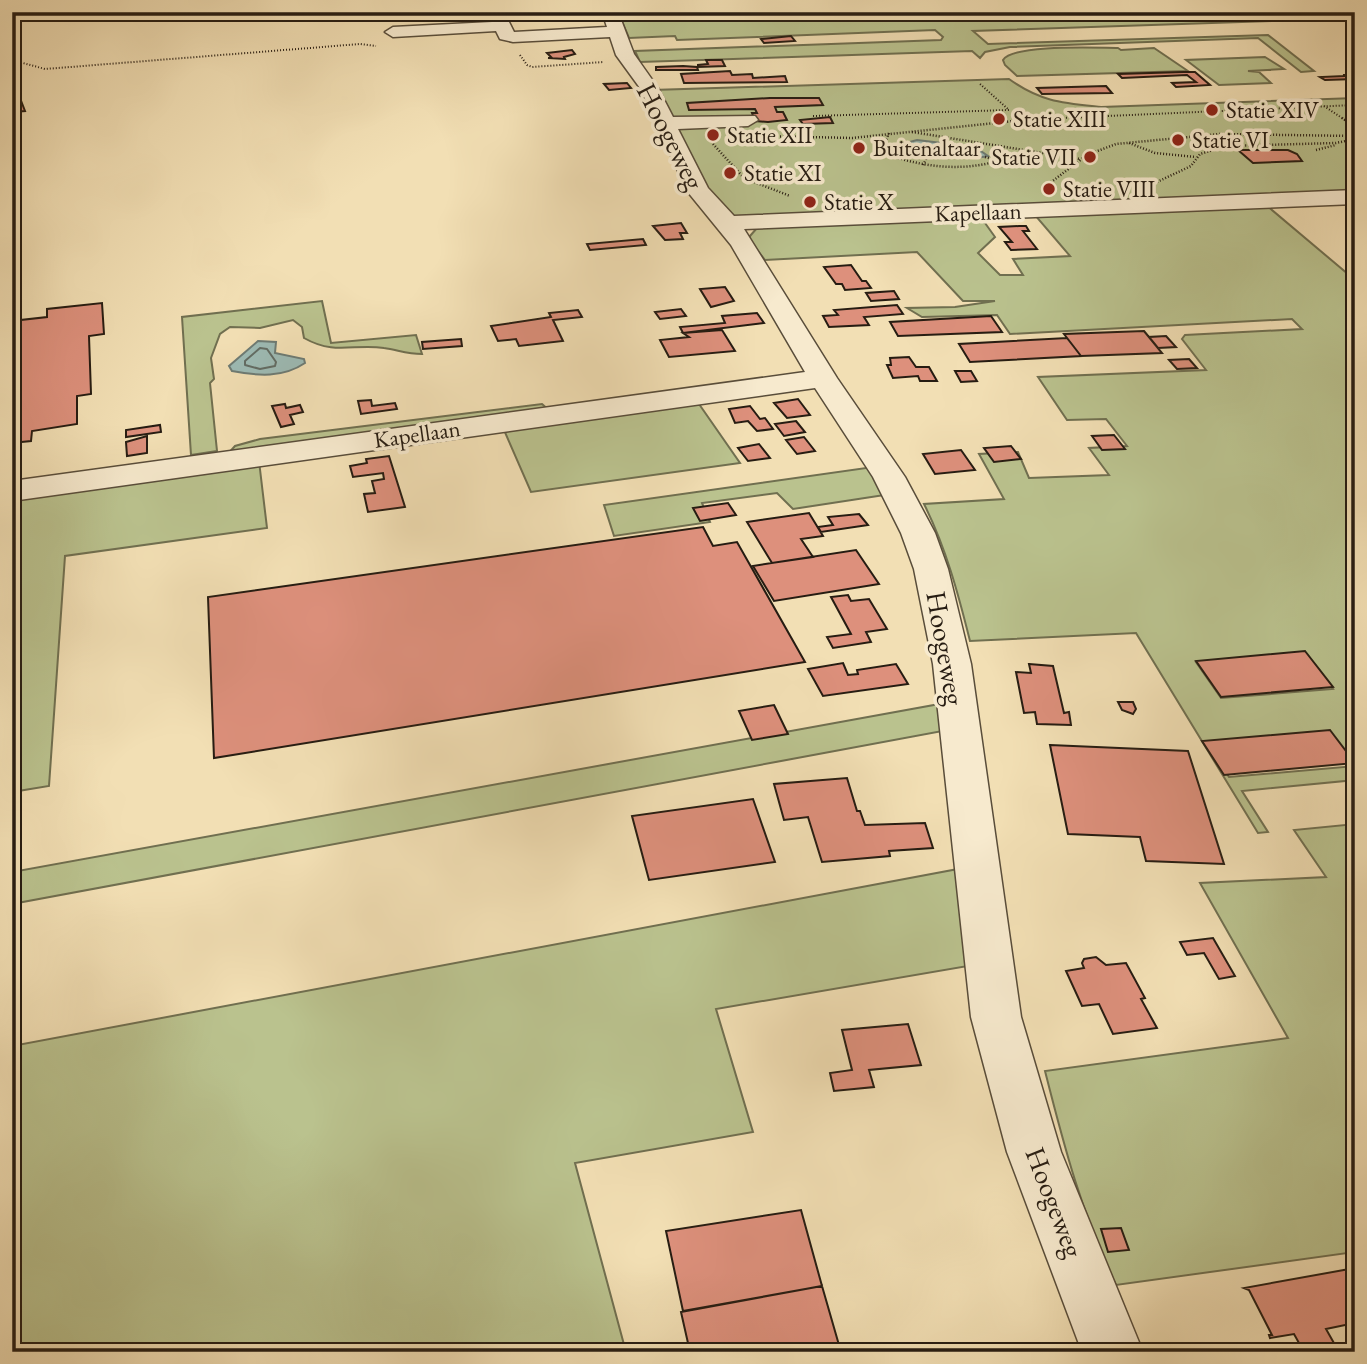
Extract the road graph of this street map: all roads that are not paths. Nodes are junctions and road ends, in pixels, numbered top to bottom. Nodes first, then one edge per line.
1 (610, 12) edge
2 (400, 14) dead end
3 (504, 27) edge
4 (393, 32) dead end
5 (617, 32) junction
6 (667, 122) junction
7 (712, 130) road end
8 (1355, 197) edge
9 (727, 223) junction
10 (823, 378) junction
11 (12, 491) edge
12 (1112, 1352) edge

1 - 5 street, Hoogeweg
2 - 3 street
3 - 4 street
3 - 5 street
5 - 6 street, Hoogeweg
6 - 7 street
6 - 9 street, Hoogeweg
8 - 9 street, Kapellaan
9 - 10 street, Hoogeweg
10 - 11 street, Kapellaan
10 - 12 street, Hoogeweg

